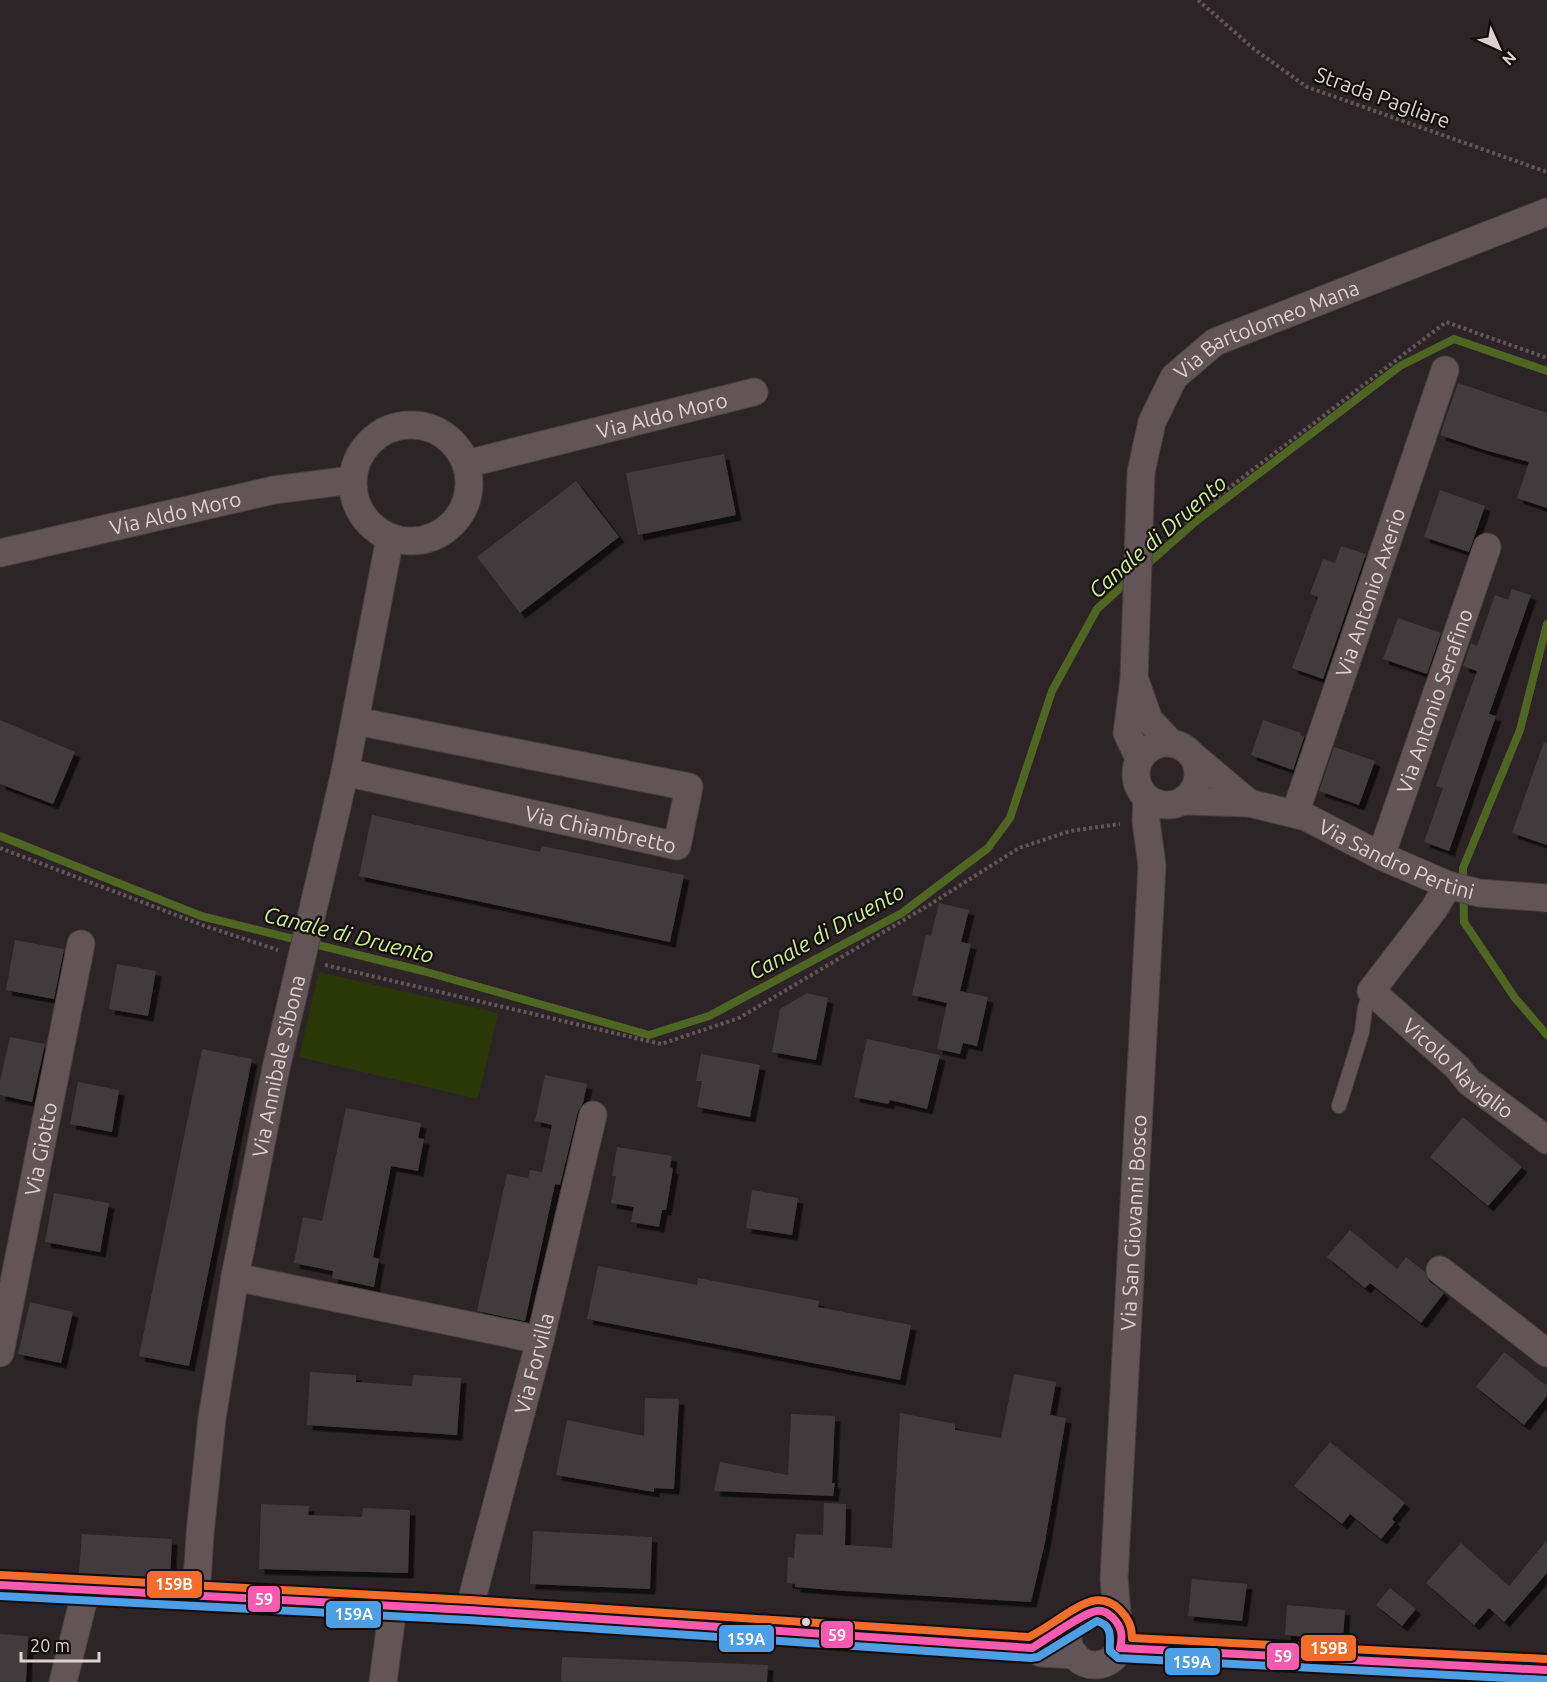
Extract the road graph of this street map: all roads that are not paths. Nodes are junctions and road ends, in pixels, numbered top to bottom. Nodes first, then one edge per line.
1 (1547, 212) edge
2 (1445, 370) dead end
3 (754, 392) dead end
4 (466, 464) junction
5 (352, 480) junction
6 (390, 538) junction
7 (1487, 547) dead end
8 (0, 554) edge
9 (1134, 678) junction
10 (356, 721) junction
11 (1182, 749) junction
12 (1139, 758) junction
13 (345, 772) junction
14 (1249, 802) junction
15 (1178, 803) junction
16 (1146, 809) junction
17 (1295, 814) junction
18 (1381, 856) junction
19 (1152, 866) junction
20 (1460, 888) junction
21 (1547, 898) edge
22 (81, 944) dead end
23 (1371, 991) junction
24 (1339, 1106) dead end
25 (593, 1115) dead end
26 (1547, 1140) edge
27 (1440, 1270) dead end
28 (235, 1277) junction
29 (540, 1340) junction
30 (0, 1353) edge
31 (1547, 1353) edge
32 (1114, 1580) junction
33 (0, 1585) edge
34 (86, 1590) junction
35 (196, 1597) junction
36 (393, 1607) junction
37 (470, 1611) junction
38 (1079, 1618) junction
39 (1032, 1647) junction
40 (1107, 1658) edge
41 (1547, 1670) edge
42 (63, 1682) edge
43 (383, 1682) edge

1 - 9 street, Via Bartolomeo Mana
2 - 17 street, Via Antonio Axerio
3 - 4 street, Via Aldo Moro
4 - 5 street
4 - 6 street
5 - 6 street
5 - 8 street, Via Aldo Moro
6 - 10 street, Via Annibale Sibona
7 - 18 street, Via Antonio Serafino
9 - 11 street, Via Bartolomeo Mana
9 - 12 street, Via Bartolomeo Mana
10 - 13 street, Via Annibale Sibona
10 - 13 street, Via Chiambretto
11 - 12 street
11 - 14 street, Via Sandro Pertini
11 - 15 street
12 - 16 street
13 - 28 street, Via Annibale Sibona
14 - 15 street, Via Sandro Pertini
14 - 17 street, Via Sandro Pertini
15 - 16 street
15 - 19 street, Via San Giovanni Bosco
16 - 19 street, Via San Giovanni Bosco
17 - 18 street, Via Sandro Pertini
18 - 20 street, Via Sandro Pertini
19 - 32 street, Via San Giovanni Bosco
20 - 21 street, Via Sandro Pertini
20 - 23 street
22 - 30 street, Via Giotto
23 - 24 lane
23 - 26 street, Vicolo Naviglio
25 - 29 street, Via Forvilla
27 - 31 street
28 - 29 street
28 - 35 street, Via Annibale Sibona
29 - 37 street, Via Forvilla
32 - 38 street
32 - 40 street, Via San Giovanni Bosco
33 - 34 street
34 - 35 street
34 - 42 street
35 - 36 street
36 - 37 street
36 - 43 street
37 - 39 street
38 - 39 street
38 - 40 street
38 - 40 street
39 - 40 street
40 - 41 street

